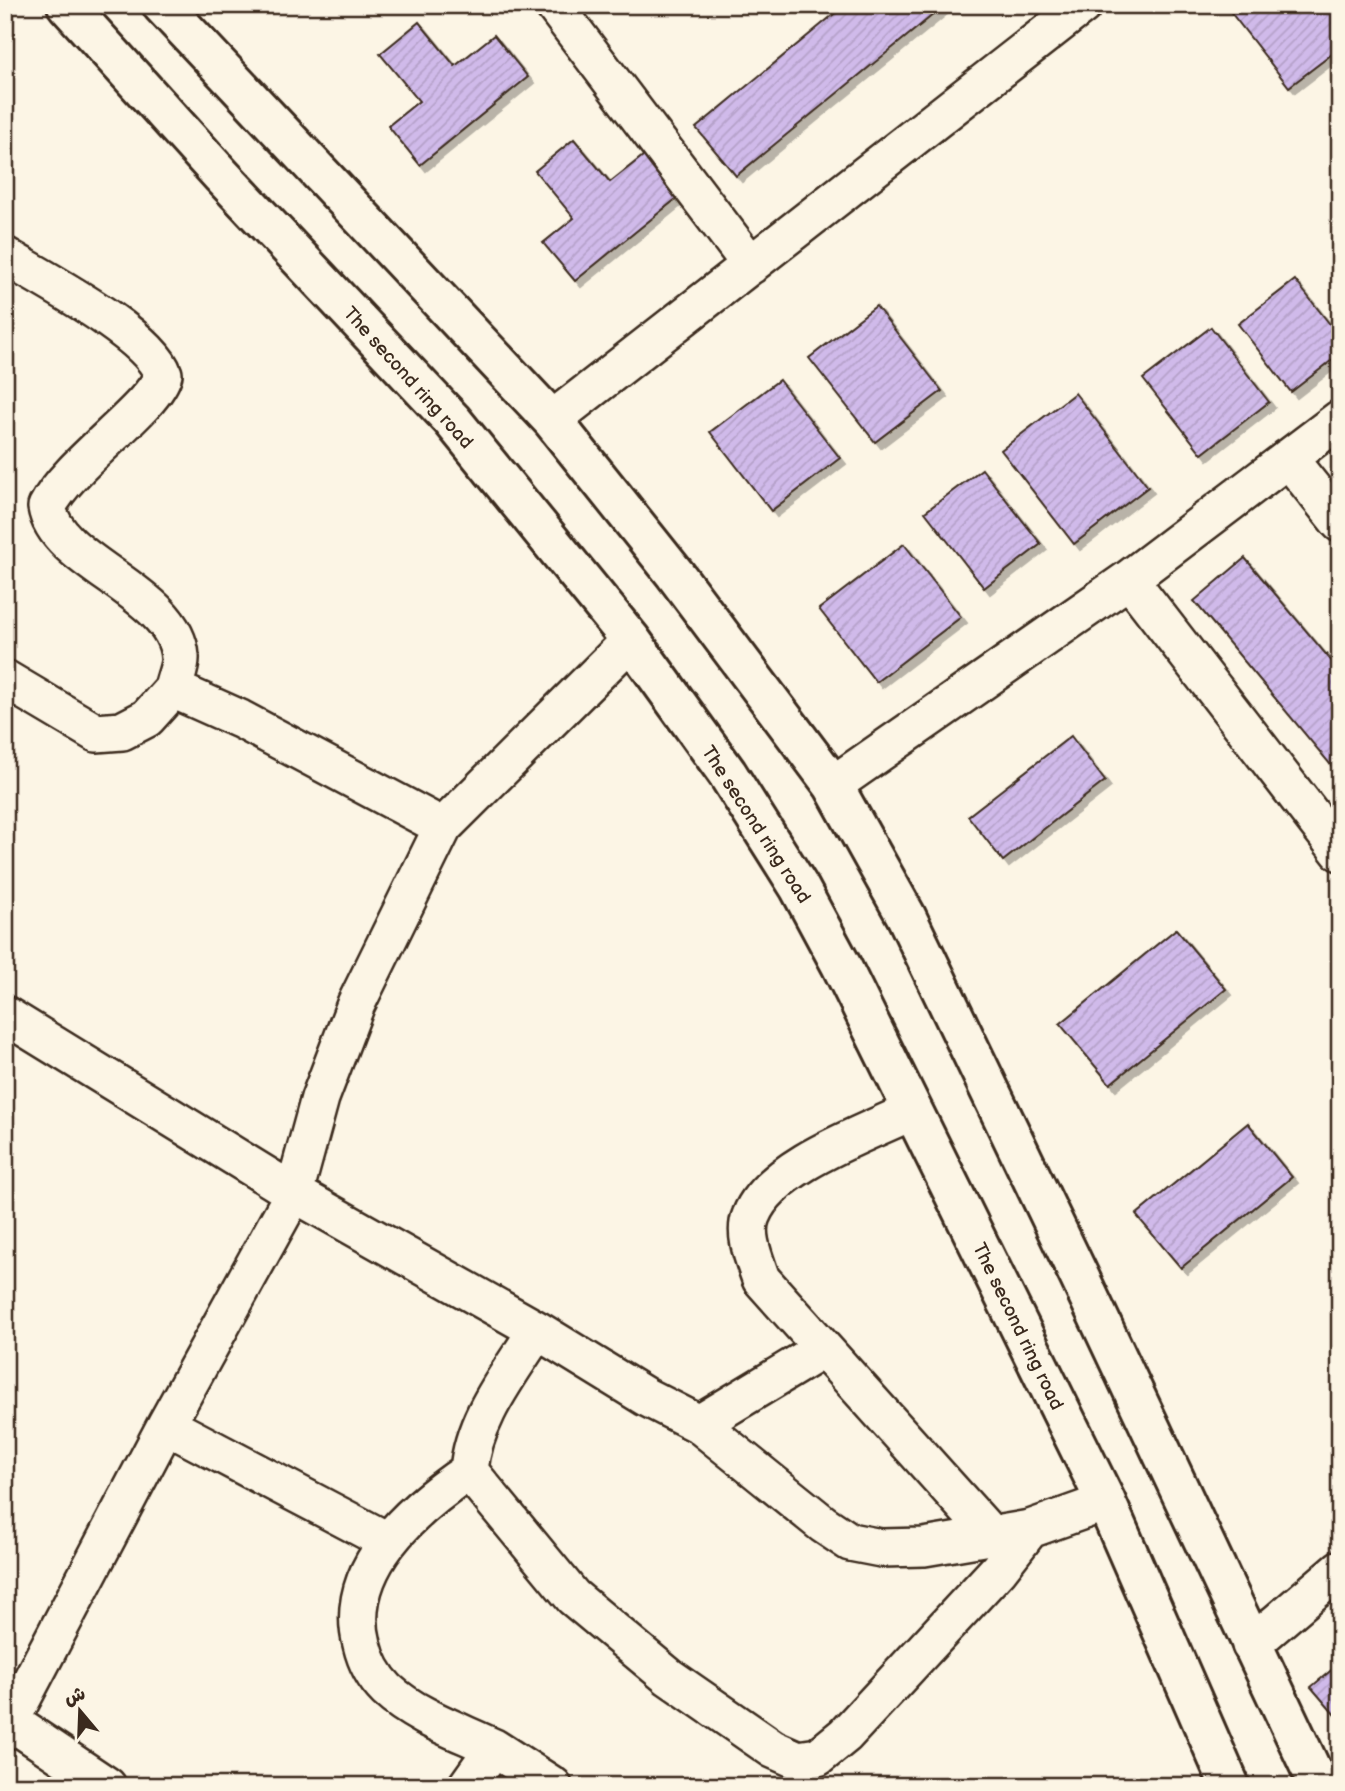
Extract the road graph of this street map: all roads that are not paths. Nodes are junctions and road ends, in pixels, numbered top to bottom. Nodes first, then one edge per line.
1 (66, 5) edge
2 (162, 5) edge
3 (554, 5) edge
4 (1083, 5) edge
5 (5, 256) edge
6 (751, 265) junction
7 (1340, 419) edge
8 (552, 420) junction
9 (1288, 458) junction
10 (1340, 523) edge
11 (1129, 579) junction
12 (631, 640) junction
13 (5, 679) edge
14 (173, 688) junction
15 (833, 785) junction
16 (443, 827) junction
17 (1340, 852) edge
18 (5, 1015) edge
19 (912, 1111) junction
20 (294, 1193) junction
21 (537, 1330) junction
22 (823, 1349) junction
23 (699, 1424) junction
24 (166, 1425) junction
25 (469, 1471) junction
26 (1106, 1503) junction
27 (1030, 1529) junction
28 (991, 1535) junction
29 (387, 1541) junction
30 (1340, 1569) edge
31 (1251, 1645) junction
32 (8, 1726) edge
33 (494, 1748) junction
34 (1224, 1783) edge
35 (107, 1786) edge
36 (467, 1786) edge
37 (553, 1786) edge
38 (1319, 1786) edge

1 - 12 main road, The second ring road
2 - 8 main road
3 - 6 street
4 - 6 street
5 - 14 street
6 - 8 street
7 - 9 street
8 - 15 main road
9 - 10 street
9 - 11 street
11 - 15 street
11 - 17 street
12 - 16 street
12 - 19 main road, The second ring road
13 - 14 street
14 - 16 street
15 - 31 main road
16 - 20 street
18 - 20 street
19 - 22 street
19 - 26 main road, The second ring road
20 - 21 street
20 - 24 street
21 - 23 street
21 - 25 street
22 - 23 street
22 - 28 street
23 - 28 street
24 - 29 street
24 - 32 street
25 - 27 street
25 - 29 street
26 - 27 street
26 - 34 main road, The second ring road
27 - 28 street
29 - 33 street
30 - 31 street
31 - 38 main road
32 - 35 street
33 - 36 street
33 - 37 street

